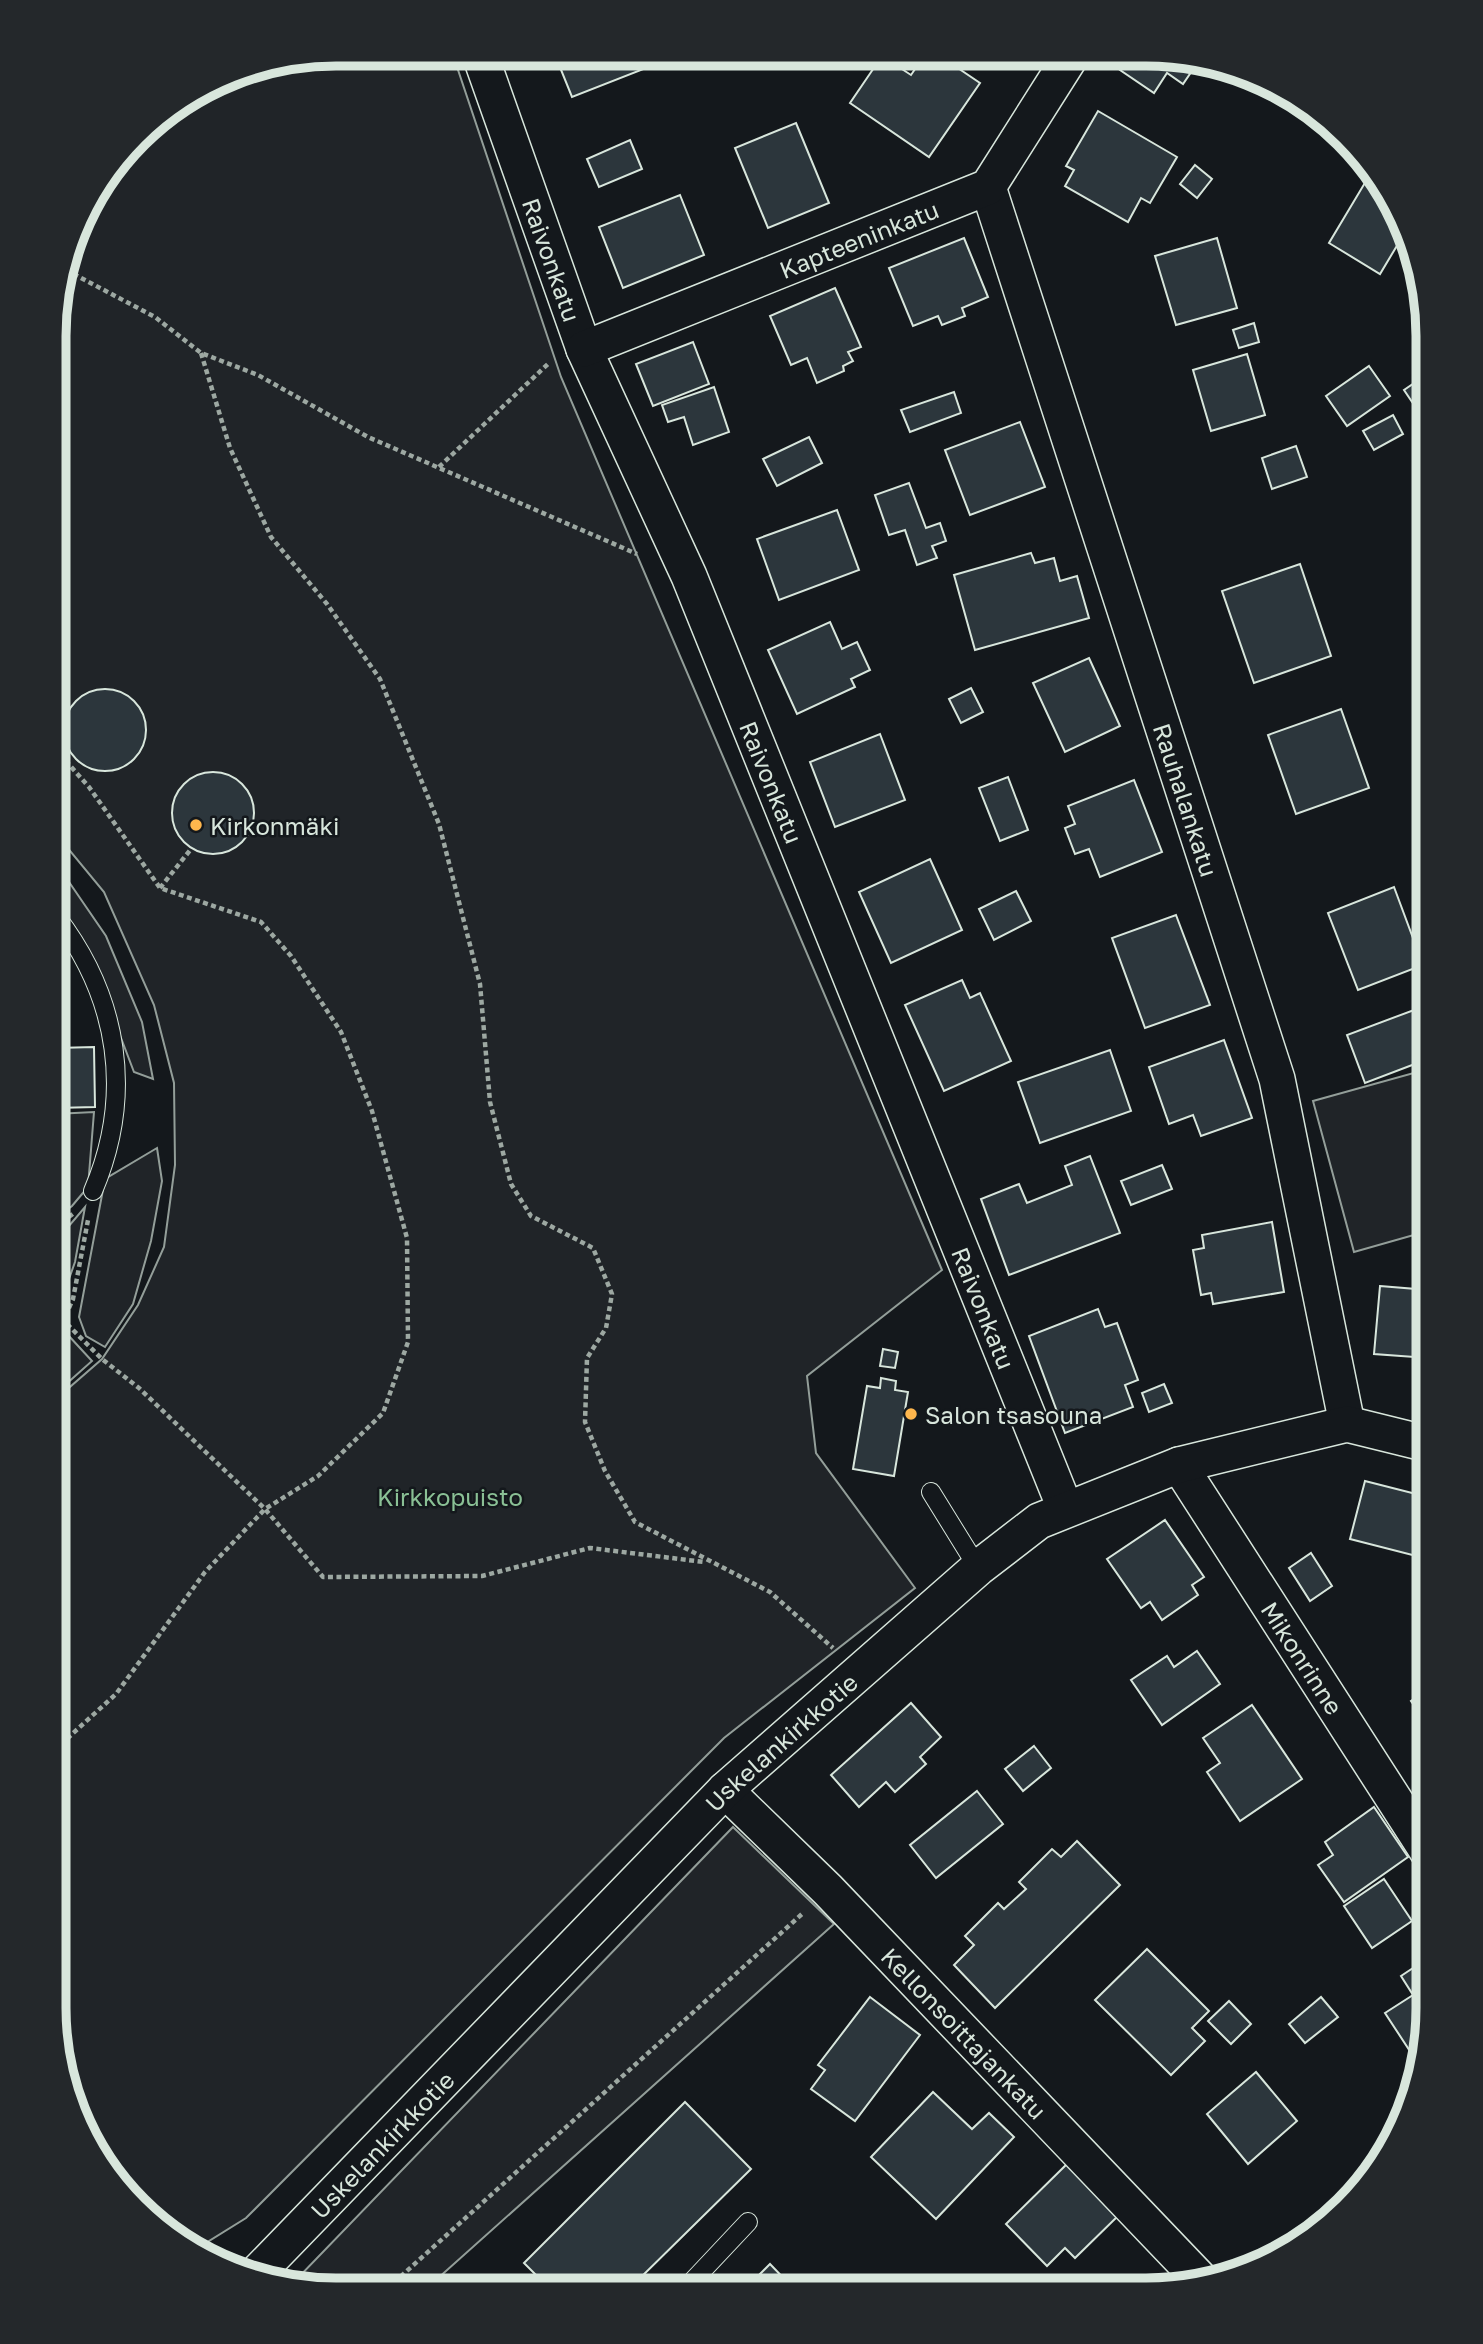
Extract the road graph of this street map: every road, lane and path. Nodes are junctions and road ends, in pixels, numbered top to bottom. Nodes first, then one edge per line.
1 (484, 66) edge
2 (1064, 66) edge
3 (988, 187) junction
4 (74, 274) edge
5 (584, 349) junction
6 (201, 353) junction
7 (551, 362) dead end
8 (439, 467) junction
9 (689, 576) junction
10 (66, 761) edge
11 (191, 849) dead end
12 (160, 888) junction
13 (66, 931) edge
14 (93, 1191) joint
15 (66, 1321) joint
16 (1347, 1424) junction
17 (1416, 1441) edge
18 (1179, 1465) junction
19 (931, 1492) dead end
20 (1065, 1508) junction
21 (265, 1509) junction
22 (708, 1562) junction
23 (978, 1568) junction
24 (820, 1636) dead end
25 (66, 1739) edge
26 (725, 1790) junction
27 (1416, 1833) edge
28 (828, 1890) junction
29 (748, 2222) dead end
30 (264, 2267) edge
31 (1194, 2273) edge
32 (399, 2278) edge
33 (696, 2278) edge

1 - 5 street, Raivonkatu
2 - 3 street
3 - 5 street, Kapteeninkatu
3 - 16 street, Rauhalankatu
4 - 6 path
5 - 9 street, Raivonkatu
6 - 8 path
6 - 22 path
7 - 8 path
8 - 9 path
9 - 20 street, Raivonkatu
10 - 12 path
11 - 12 path
12 - 21 path
13 - 14 lane
14 - 15 path
15 - 21 path
16 - 17 street, Uskelankirkkotie
16 - 18 street, Uskelankirkkotie
18 - 20 street, Uskelankirkkotie
18 - 27 street, Mikonrinne
19 - 23 lane
20 - 23 street, Uskelankirkkotie
21 - 22 path
21 - 25 path
22 - 24 path
23 - 26 street, Uskelankirkkotie
26 - 28 street, Kellonsoittajankatu
26 - 30 street, Uskelankirkkotie
28 - 31 street, Kellonsoittajankatu
28 - 32 path
29 - 33 lane

